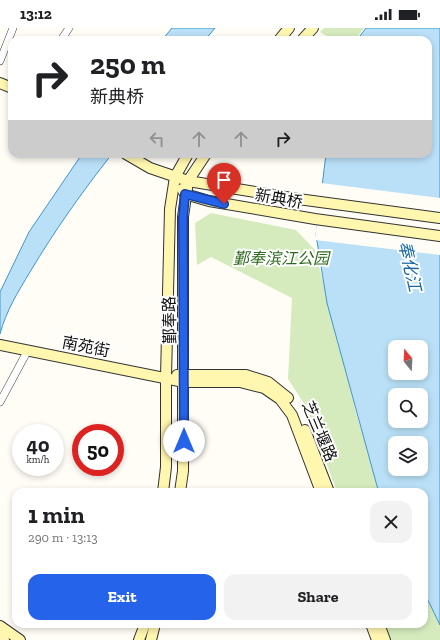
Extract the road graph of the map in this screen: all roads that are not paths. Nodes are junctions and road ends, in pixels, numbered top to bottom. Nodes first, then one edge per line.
1 (289, 28) edge
2 (313, 28) edge
3 (282, 36) edge
4 (306, 36) edge
5 (8, 41) edge
6 (0, 61) edge
7 (133, 158) edge
8 (186, 158) edge
9 (203, 158) edge
10 (175, 178) junction
11 (188, 181) junction
12 (185, 194) junction
13 (440, 218) edge
14 (440, 236) edge
15 (3, 345) edge
16 (28, 350) junction
17 (166, 377) junction
18 (184, 378) junction
19 (0, 402) edge
20 (163, 488) edge
21 (181, 488) edge
22 (319, 488) edge
23 (327, 488) edge
24 (0, 626) edge
25 (144, 628) edge
26 (154, 628) edge
27 (372, 628) edge
28 (380, 628) edge
29 (0, 637) edge
30 (4, 640) edge
31 (20, 640) edge
32 (139, 640) edge
33 (152, 640) edge
34 (377, 640) edge
35 (385, 640) edge

1 - 3 main road
2 - 4 main road
5 - 6 street
7 - 10 main road, 新典桥
8 - 10 main road, 鄞奉路
9 - 11 main road, 鄞奉路
10 - 11 main road, 新典桥
10 - 12 main road
10 - 17 main road, 鄞奉路
11 - 12 main road, 鄞奉路
11 - 13 main road, 新典桥
12 - 14 main road, 新典桥
12 - 18 main road, 鄞奉路
15 - 16 main road, 南苑街
16 - 17 main road, 南苑街
16 - 19 street
17 - 18 main road, 芝兰堰路
17 - 20 main road, 鄞奉路
18 - 21 main road, 鄞奉路
18 - 22 main road, 芝兰堰路
18 - 23 main road, 芝兰堰路
24 - 31 main road
25 - 32 main road
26 - 33 main road
27 - 34 main road
28 - 35 main road
29 - 30 main road

